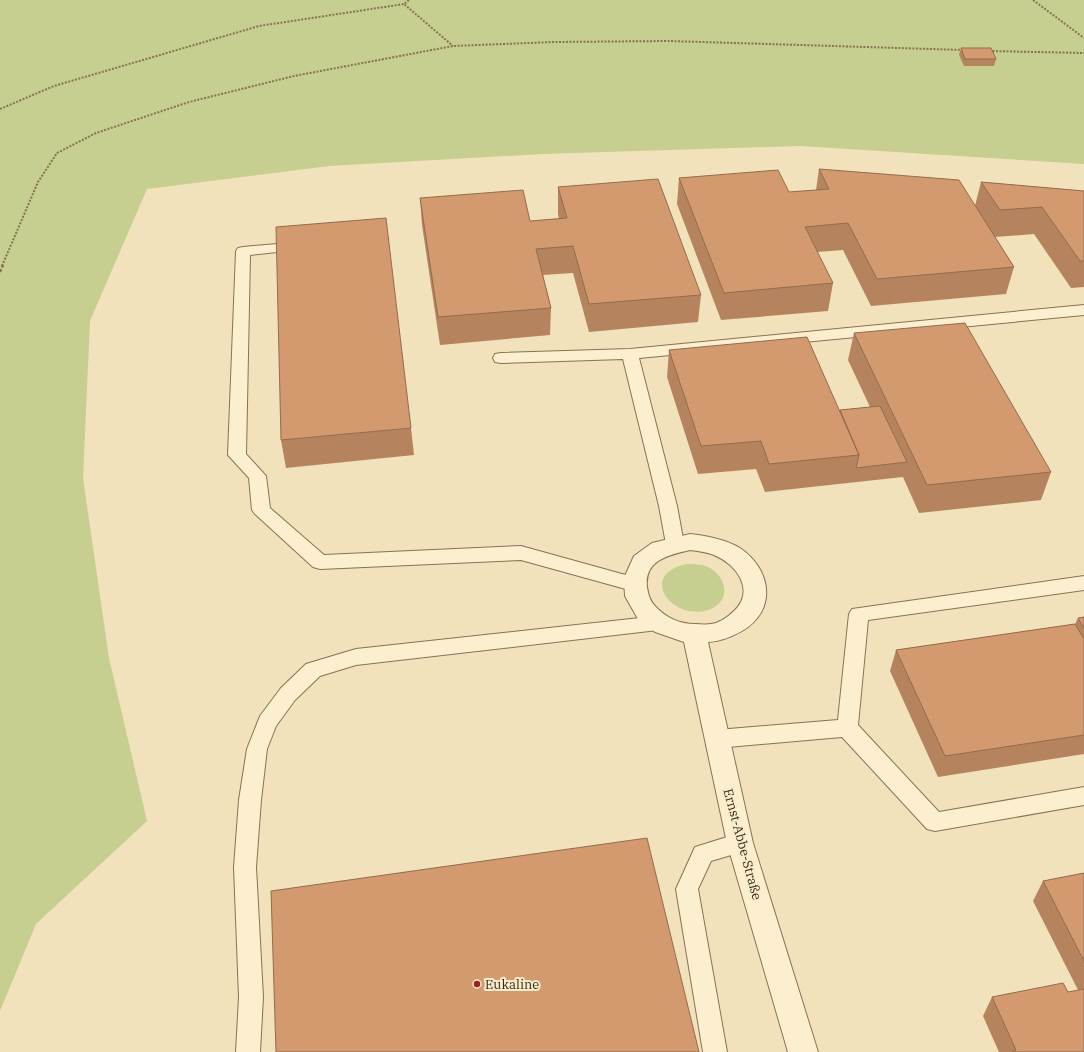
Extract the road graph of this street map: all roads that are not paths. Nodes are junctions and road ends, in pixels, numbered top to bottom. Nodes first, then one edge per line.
1 (313, 245) edge
2 (1084, 310) edge
3 (630, 354) junction
4 (501, 358) dead end
5 (675, 544) junction
6 (1084, 582) edge
7 (633, 584) junction
8 (658, 623) junction
9 (694, 634) junction
10 (846, 728) junction
11 (717, 739) junction
12 (1084, 796) edge
13 (740, 843) junction
14 (248, 1052) edge
15 (715, 1052) edge
16 (803, 1052) edge

1 - 7 lane
2 - 3 lane
3 - 4 lane
3 - 5 lane
5 - 7 street
5 - 9 street
6 - 10 lane
7 - 8 street
8 - 9 street
8 - 14 lane
9 - 11 street, Ernst-Abbe-Straße
10 - 11 lane
10 - 12 lane
11 - 13 street, Ernst-Abbe-Straße
13 - 15 lane
13 - 16 street, Ernst-Abbe-Straße

